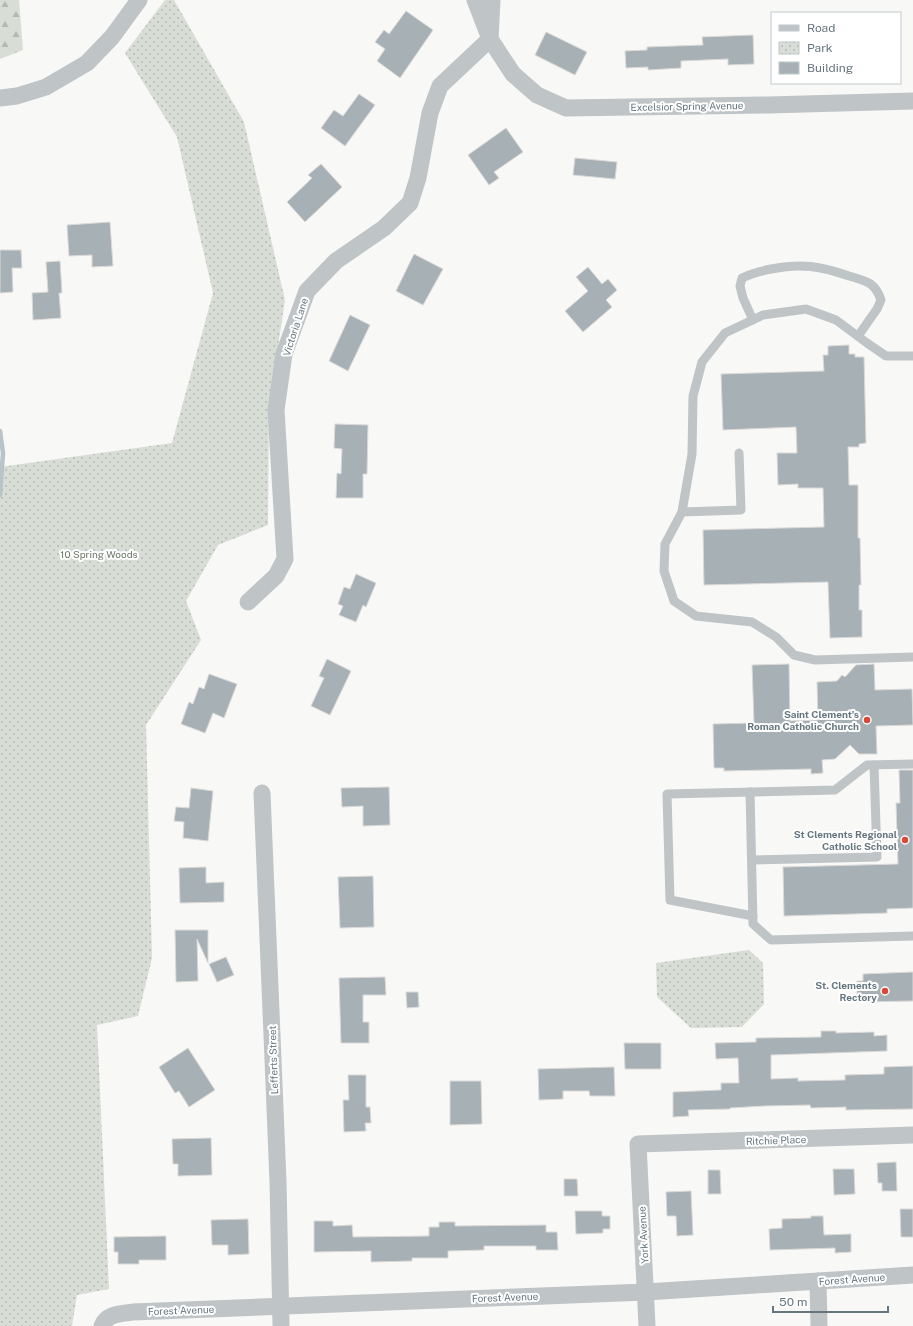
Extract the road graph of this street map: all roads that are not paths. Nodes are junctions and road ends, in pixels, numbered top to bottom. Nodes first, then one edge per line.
1 (139, 0) edge
2 (475, 0) edge
3 (492, 0) edge
4 (490, 39) junction
5 (0, 98) edge
6 (913, 101) edge
7 (753, 320) junction
8 (858, 336) junction
9 (913, 356) edge
10 (739, 453) dead end
11 (682, 512) junction
12 (248, 602) dead end
13 (913, 657) edge
14 (913, 764) edge
15 (874, 765) junction
16 (750, 792) junction
17 (262, 793) dead end
18 (752, 860) junction
19 (753, 920) junction
20 (913, 936) edge
21 (913, 1135) edge
22 (638, 1144) joint
23 (913, 1275) edge
24 (818, 1281) junction
25 (646, 1292) junction
26 (280, 1306) junction
27 (102, 1326) edge
28 (281, 1326) edge
29 (647, 1326) edge
30 (819, 1326) edge

1 - 5 street
2 - 4 street, Excelsior Spring Avenue
3 - 4 street
4 - 6 street, Excelsior Spring Avenue
4 - 12 street, Victoria Lane
7 - 8 lane
7 - 8 lane
7 - 11 lane
8 - 9 lane
10 - 11 lane
11 - 13 lane
14 - 15 lane
15 - 16 lane
15 - 18 lane
16 - 18 lane
16 - 19 lane
17 - 26 street, Lefferts Street
18 - 19 lane
19 - 20 lane
21 - 22 street, Ritchie Place
22 - 25 street, York Avenue
23 - 24 street, Forest Avenue
24 - 25 street, Forest Avenue
24 - 30 street
25 - 26 street, Forest Avenue
25 - 29 street, York Avenue
26 - 27 street, Forest Avenue
26 - 28 street, Lefferts Street

